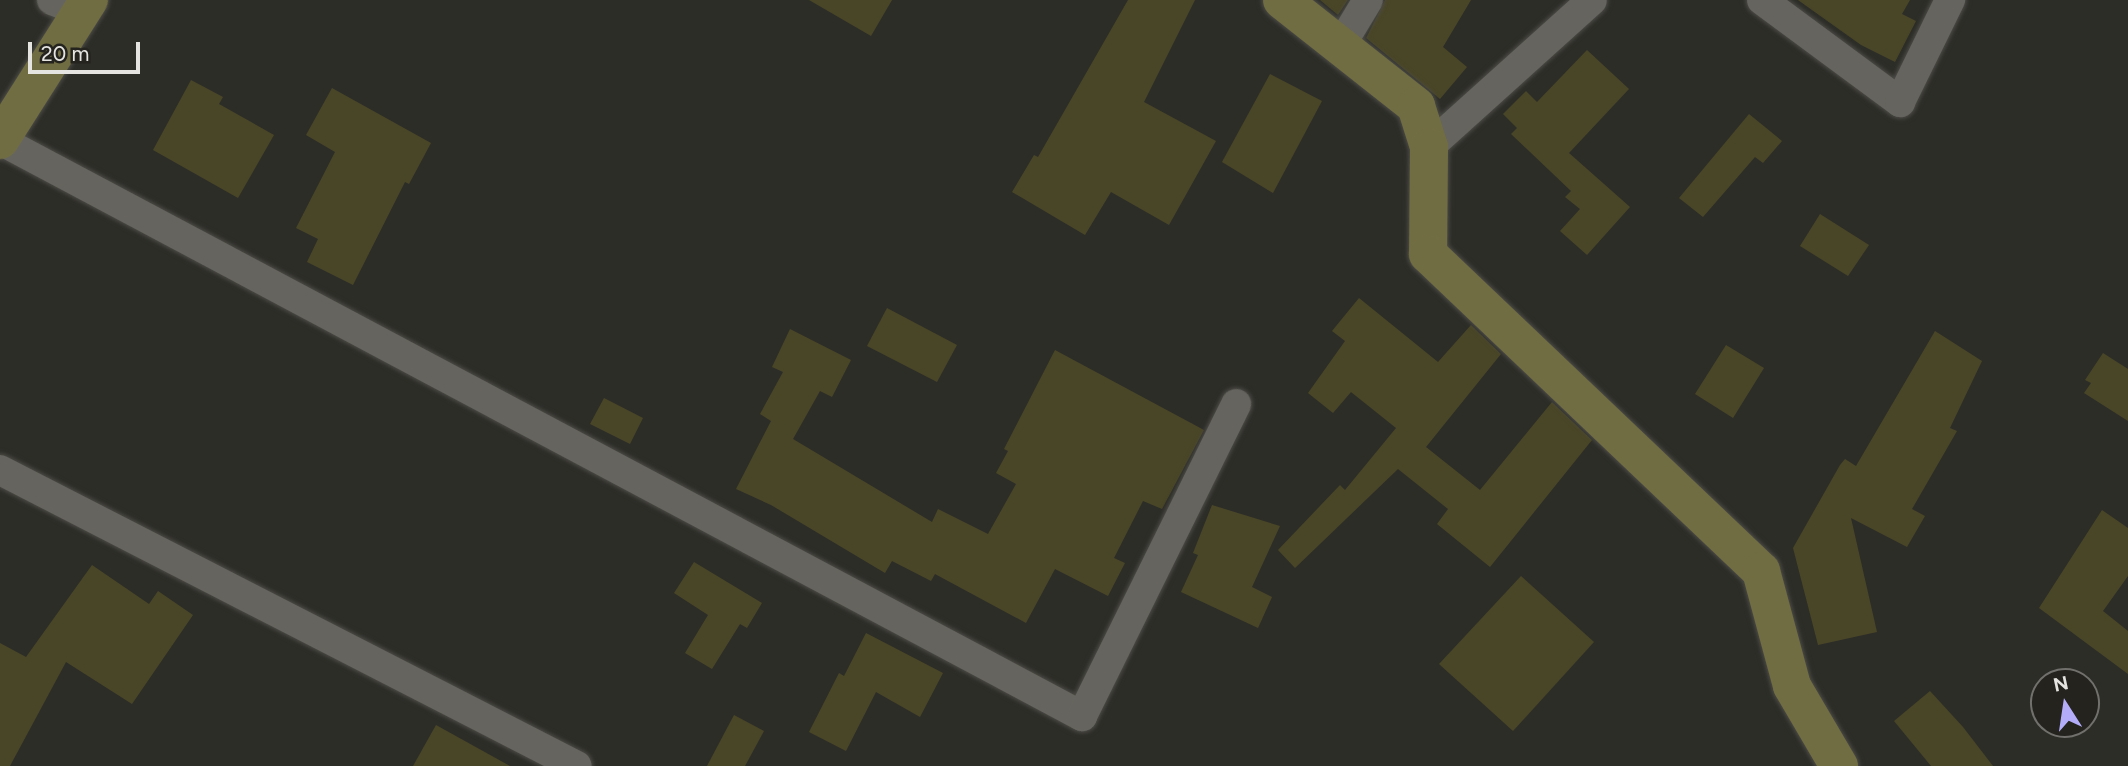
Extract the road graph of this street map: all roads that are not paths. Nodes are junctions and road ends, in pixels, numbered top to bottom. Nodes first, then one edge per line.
1 (1282, 0) edge
2 (1368, 0) edge
3 (1592, 0) edge
4 (1762, 0) edge
5 (1950, 0) edge
6 (74, 4) edge
7 (1339, 48) junction
8 (0, 140) edge
9 (1429, 147) junction
10 (1236, 404) dead end
11 (0, 470) edge
12 (566, 763) edge
13 (1839, 766) edge

1 - 7 street
2 - 7 street
3 - 9 street
4 - 5 street
6 - 8 street
7 - 9 street
8 - 10 street
9 - 13 street
11 - 12 street

